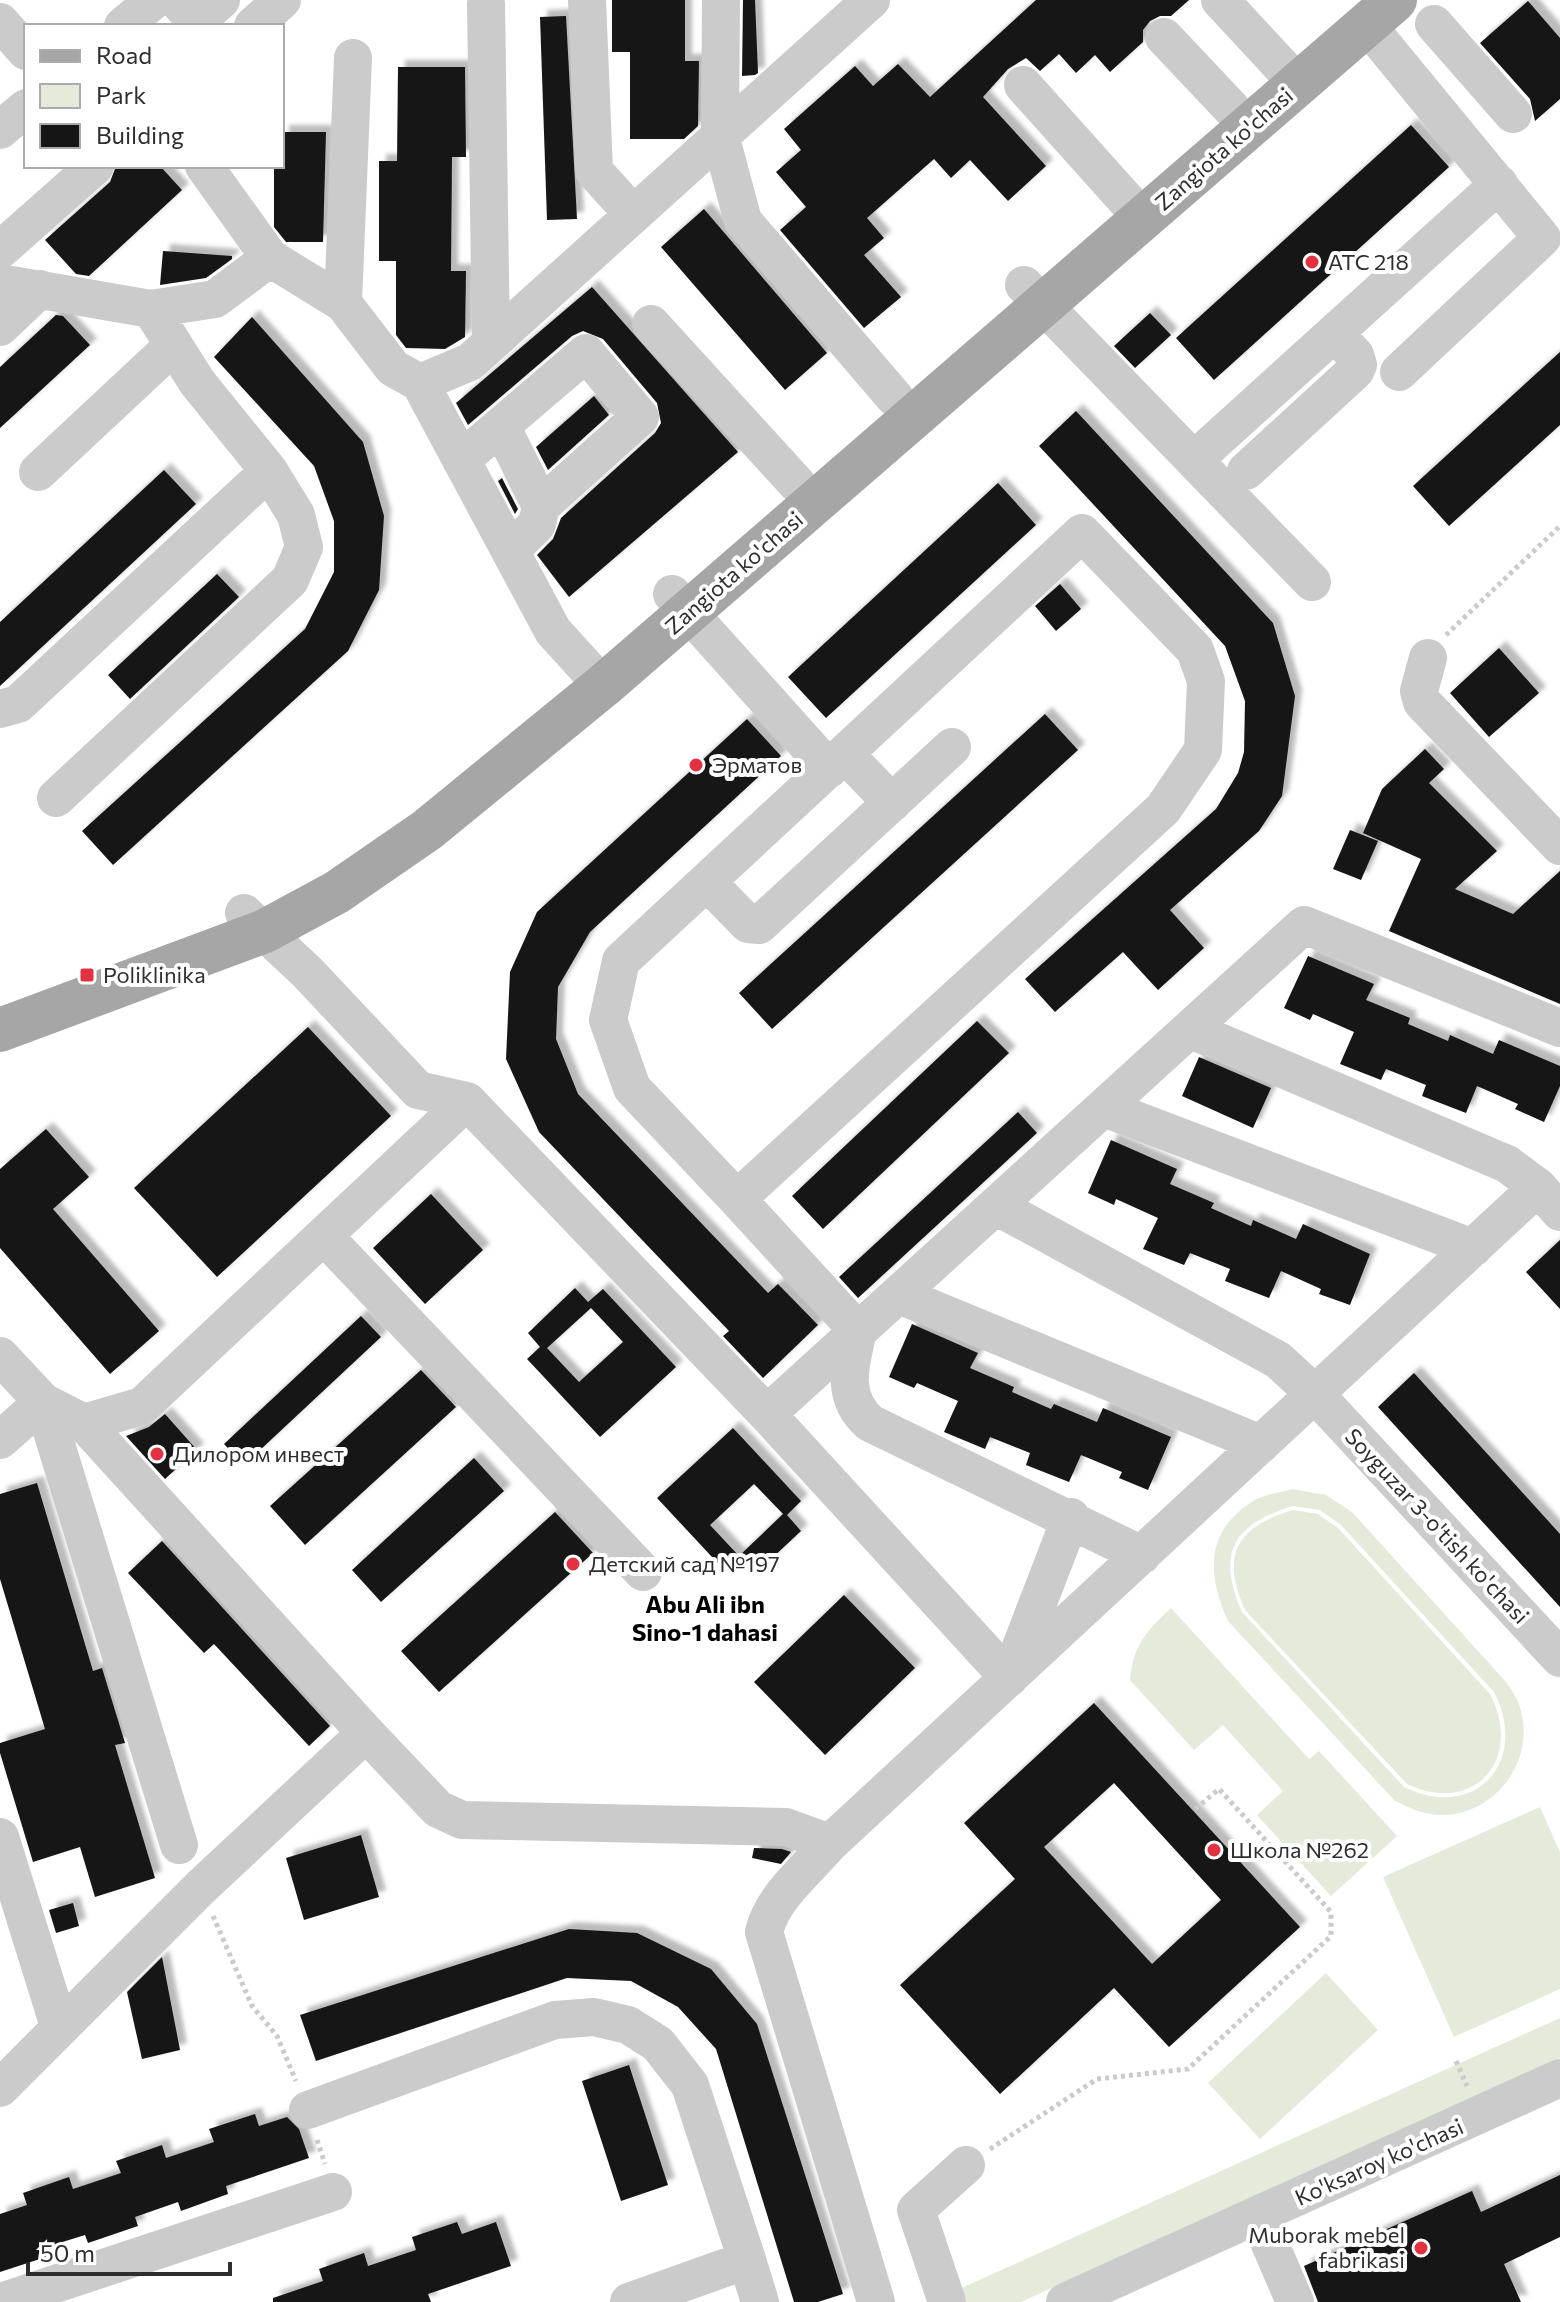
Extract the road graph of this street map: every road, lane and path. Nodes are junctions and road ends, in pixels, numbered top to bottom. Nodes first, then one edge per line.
1 (154, 0) edge
2 (177, 0) edge
3 (221, 0) edge
4 (282, 0) edge
5 (587, 0) edge
6 (721, 0) edge
7 (1220, 0) edge
8 (863, 2) edge
9 (486, 4) dead end
10 (1372, 8) edge
11 (0, 22) edge
12 (125, 24) edge
13 (255, 24) edge
14 (1434, 24) dead end
15 (1164, 37) dead end
16 (24, 49) edge
17 (353, 58) dead end
18 (1290, 74) junction
19 (1023, 85) dead end
20 (1231, 108) junction
21 (24, 110) edge
22 (1513, 114) dead end
23 (0, 130) edge
24 (720, 135) junction
25 (93, 168) edge
26 (205, 168) edge
27 (1499, 184) junction
28 (1134, 209) junction
29 (633, 214) junction
30 (0, 250) edge
31 (270, 258) junction
32 (0, 283) edge
33 (40, 289) junction
34 (1034, 296) junction
35 (343, 303) junction
36 (151, 309) junction
37 (651, 324) dead end
38 (0, 327) edge
39 (1334, 333) junction
40 (491, 342) junction
41 (174, 345) junction
42 (1399, 372) dead end
43 (420, 383) junction
44 (895, 398) junction
45 (501, 426) junction
46 (461, 460) junction
47 (1194, 460) junction
48 (269, 471) junction
49 (1246, 471) dead end
50 (38, 472) dead end
51 (797, 484) junction
52 (541, 506) junction
53 (1560, 526) edge
54 (510, 551) junction
55 (1312, 582) dead end
56 (679, 604) junction
57 (1428, 658) joint
58 (595, 677) junction
59 (0, 709) edge
60 (952, 747) dead end
61 (837, 761) junction
62 (56, 798) dead end
63 (892, 803) junction
64 (1560, 846) edge
65 (707, 882) junction
66 (254, 922) junction
67 (0, 1007) edge
68 (1560, 1028) edge
69 (0, 1030) edge
70 (1191, 1030) junction
71 (467, 1101) junction
72 (1104, 1108) junction
73 (737, 1199) junction
74 (1549, 1200) edge
75 (996, 1206) junction
76 (324, 1236) junction
77 (1473, 1248) junction
78 (899, 1295) junction
79 (858, 1331) junction
80 (0, 1356) edge
81 (1315, 1394) junction
82 (43, 1402) junction
83 (767, 1414) junction
84 (84, 1423) junction
85 (0, 1440) edge
86 (1261, 1444) junction
87 (1071, 1517) junction
88 (1142, 1555) junction
89 (643, 1572) dead end
90 (1560, 1658) edge
91 (1009, 1678) junction
92 (366, 1733) junction
93 (1193, 1811) dead end
94 (0, 1837) edge
95 (830, 1843) junction
96 (179, 1845) dead end
97 (201, 1887) junction
98 (59, 2026) junction
99 (1456, 2061) dead end
100 (1559, 2080) edge
101 (0, 2088) edge
102 (1470, 2095) dead end
103 (308, 2110) junction
104 (966, 2165) joint
105 (333, 2192) joint
106 (1258, 2216) junction
107 (747, 2260) junction
108 (54, 2294) edge
109 (1, 2302) edge
110 (629, 2302) edge
111 (760, 2302) edge
112 (876, 2302) edge
113 (947, 2302) edge
114 (1065, 2302) edge
115 (1295, 2302) edge

1 - 12 street
2 - 3 street
4 - 13 street
5 - 29 street
6 - 24 street
7 - 18 street
8 - 24 street
9 - 40 street
10 - 18 main road, Zangiota ko'chasi
10 - 27 street
11 - 16 street
14 - 22 street
15 - 20 street
17 - 35 street
18 - 20 main road, Zangiota ko'chasi
18 - 28 main road, Zangiota ko'chasi
19 - 28 street
20 - 28 main road, Zangiota ko'chasi
21 - 23 street
24 - 29 street
24 - 44 street
25 - 30 street
26 - 31 street
27 - 39 street
27 - 42 street
28 - 34 main road, Zangiota ko'chasi
29 - 40 street
31 - 35 street
31 - 36 street
32 - 33 street
33 - 36 street
33 - 38 street
34 - 44 main road, Zangiota ko'chasi
34 - 47 street
34 - 56 main road, Zangiota ko'chasi
35 - 43 street
36 - 41 street
37 - 51 street
39 - 47 street
39 - 49 street
40 - 43 street
41 - 48 street
41 - 50 street
43 - 46 street
44 - 51 main road, Zangiota ko'chasi
45 - 46 street
45 - 52 street
45 - 52 street
46 - 54 street
47 - 55 street
48 - 59 street
48 - 62 street
51 - 56 main road, Zangiota ko'chasi
52 - 54 street
53 - 57 path
54 - 58 street
56 - 58 main road, Zangiota ko'chasi
56 - 61 street
57 - 64 street
58 - 66 main road, Zangiota ko'chasi
60 - 63 street
61 - 63 street
61 - 65 street
61 - 73 street
63 - 65 street
65 - 73 street
66 - 67 main road, Zangiota ko'chasi
66 - 69 main road, Zangiota ko'chasi
66 - 71 street
68 - 70 street
70 - 72 street
70 - 74 street
71 - 76 street
71 - 83 street
72 - 75 street
72 - 77 street
73 - 79 street
74 - 77 street
75 - 78 street
75 - 81 street, Soyguzar 3-o'tish ko'chasi
76 - 84 street
76 - 89 street
77 - 81 street
78 - 79 street
78 - 86 street
79 - 83 street
79 - 87 street
80 - 82 street
81 - 86 street
81 - 90 street, Soyguzar 3-o'tish ko'chasi
82 - 84 street
82 - 85 street
82 - 96 street
83 - 91 street
84 - 92 street
86 - 88 street
87 - 88 street
87 - 91 street
88 - 91 street
91 - 95 street
92 - 95 street
92 - 97 street
93 - 104 path
94 - 98 street
95 - 112 street
97 - 98 street
97 - 103 path
98 - 101 street
99 - 102 path
100 - 106 street, Ko'ksaroy ko'chasi
103 - 105 path
103 - 107 street
104 - 113 street
105 - 108 street
106 - 114 street, Ko'ksaroy ko'chasi
106 - 115 street
107 - 110 street
107 - 111 street
108 - 109 street

